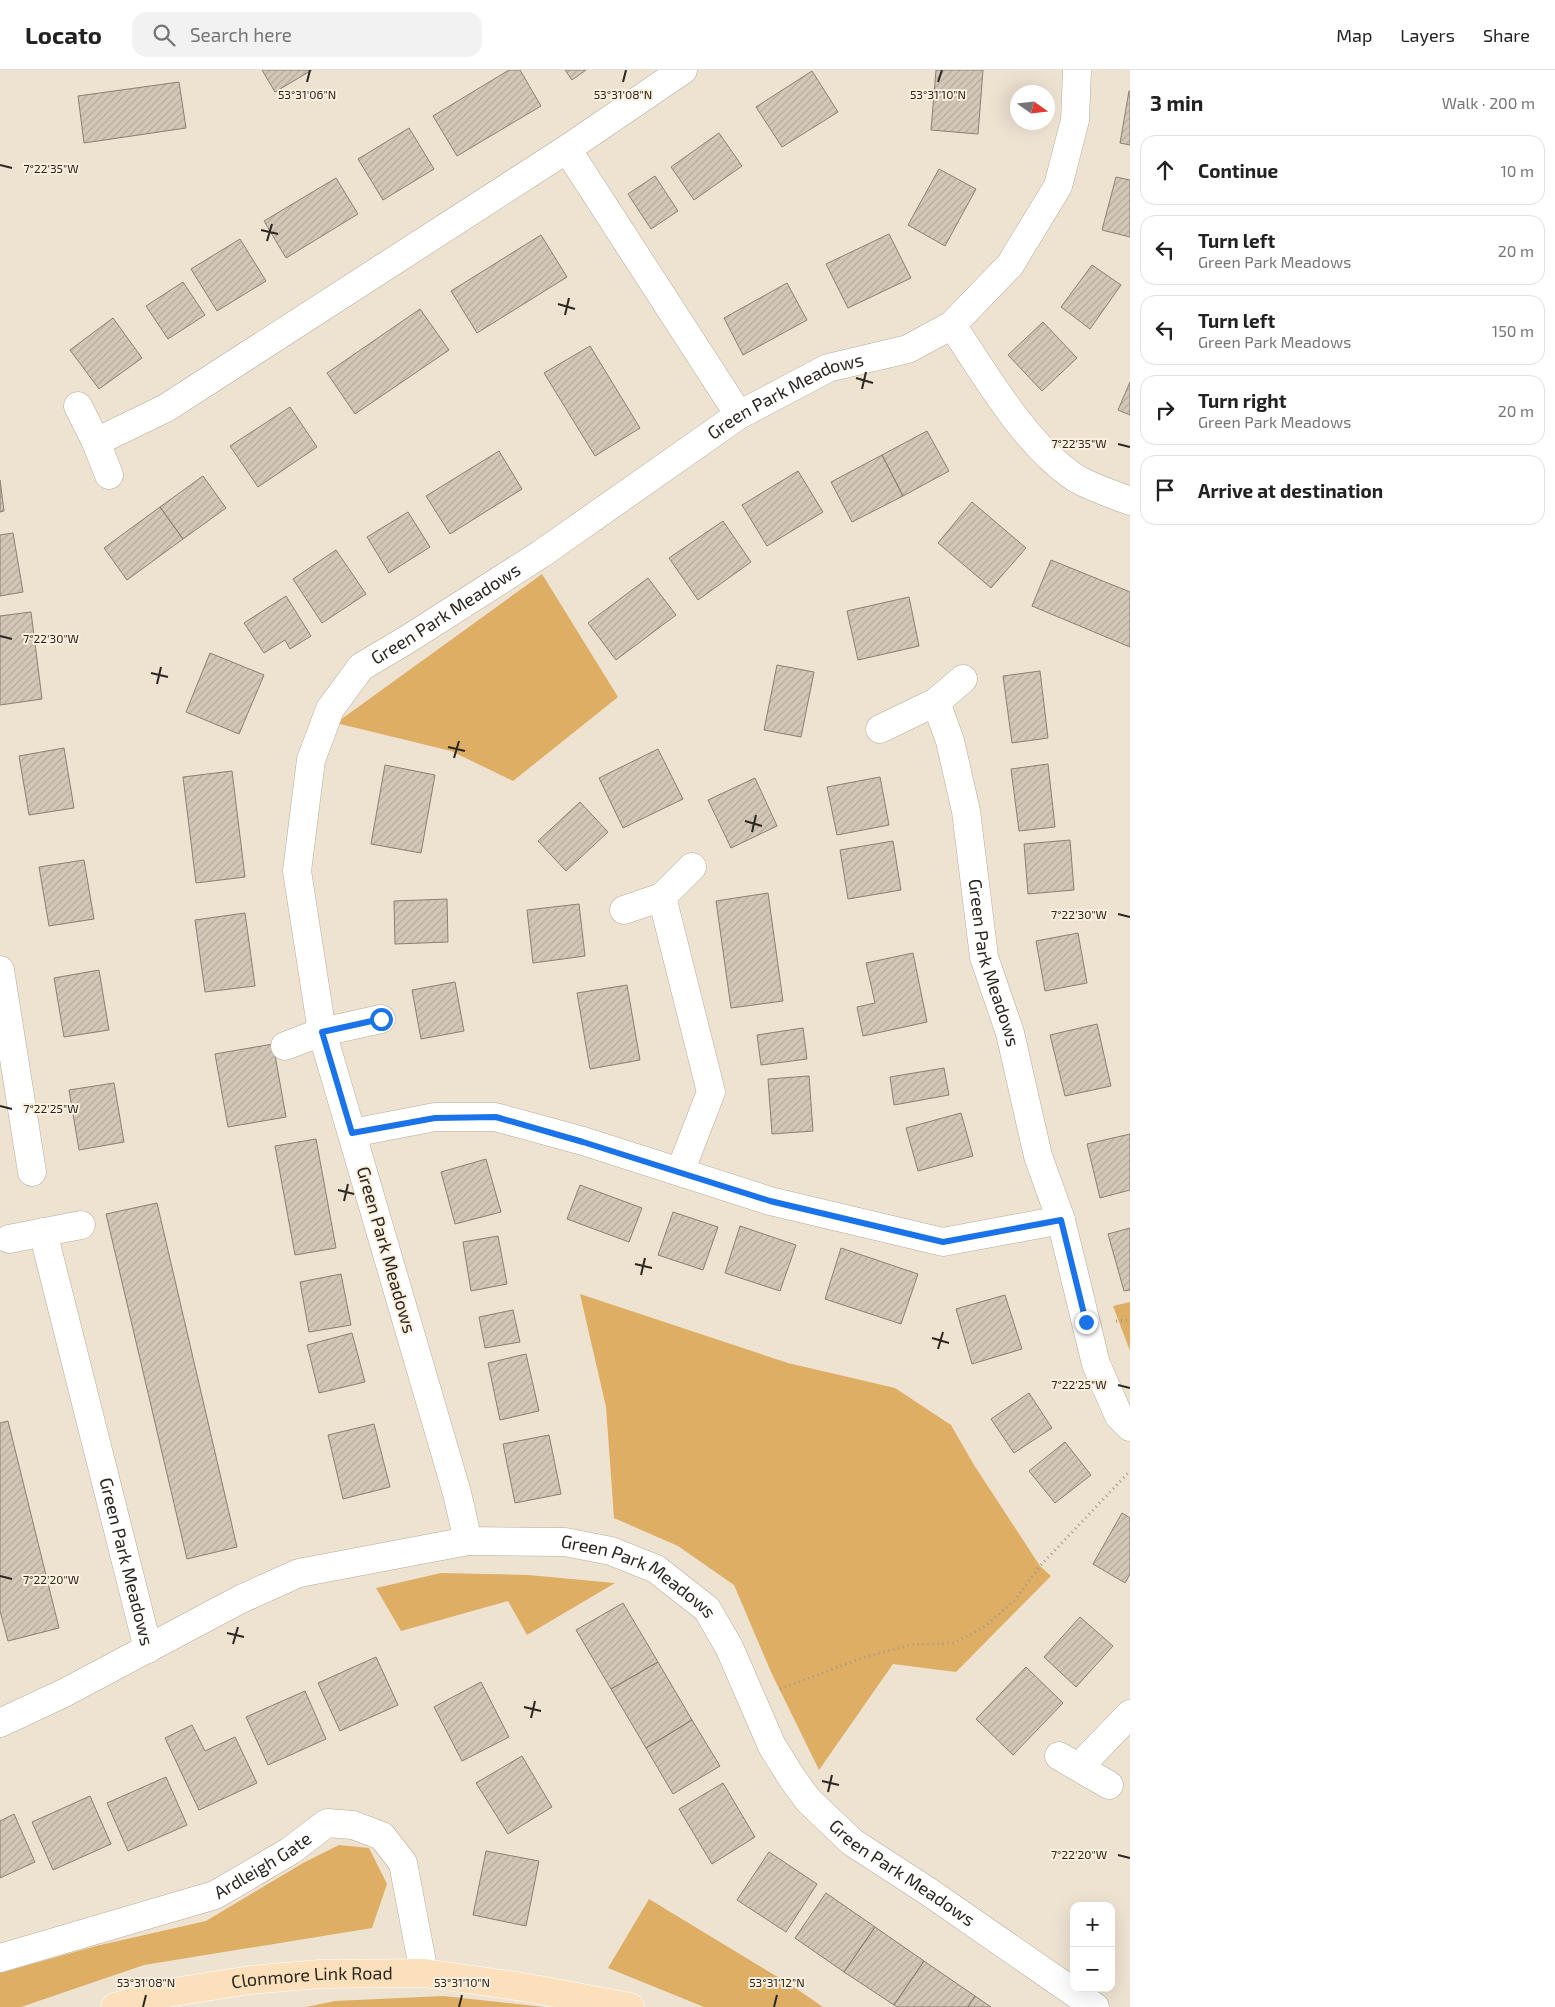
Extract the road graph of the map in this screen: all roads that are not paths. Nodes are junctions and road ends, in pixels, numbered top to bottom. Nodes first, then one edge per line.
1 (683, 70) edge
2 (1077, 70) edge
3 (567, 149) junction
4 (952, 325) junction
5 (78, 406) dead end
6 (739, 415) junction
7 (96, 442) junction
8 (109, 475) dead end
9 (1130, 501) edge
10 (963, 679) dead end
11 (936, 702) junction
12 (880, 729) dead end
13 (692, 867) dead end
14 (662, 897) junction
15 (624, 910) dead end
16 (0, 970) edge
17 (381, 1019) dead end
18 (322, 1032) junction
19 (6, 1046) edge
20 (285, 1046) dead end
21 (352, 1133) junction
22 (32, 1172) dead end
23 (680, 1172) junction
24 (1061, 1220) junction
25 (81, 1225) dead end
26 (43, 1232) junction
27 (9, 1239) dead end
28 (1130, 1427) edge
29 (468, 1541) junction
30 (148, 1649) junction
31 (1130, 1714) edge
32 (0, 1723) edge
33 (1109, 1785) dead end
34 (0, 1958) edge
35 (424, 1973) junction
36 (115, 2007) edge
37 (630, 2007) edge
38 (1095, 2007) edge

1 - 3 street
2 - 4 street, Green Park Meadows
3 - 6 street
3 - 7 street
4 - 6 street, Green Park Meadows
4 - 9 street
5 - 7 street
6 - 18 street, Green Park Meadows
7 - 8 street
10 - 11 street
11 - 12 street
11 - 24 street, Green Park Meadows
13 - 14 street
14 - 15 street
14 - 23 street
16 - 19 street
17 - 18 street
18 - 20 street
18 - 21 street, Green Park Meadows
19 - 22 street
21 - 23 street
21 - 29 street, Green Park Meadows
23 - 24 street
24 - 28 street, Green Park Meadows
25 - 26 street
26 - 27 street
26 - 30 street, Green Park Meadows
29 - 30 street, Green Park Meadows
29 - 38 street, Green Park Meadows
30 - 32 street
31 - 33 street
34 - 35 street, Ardleigh Gate
35 - 36 main road, Clonmore Link Road
35 - 37 main road, Clonmore Link Road

